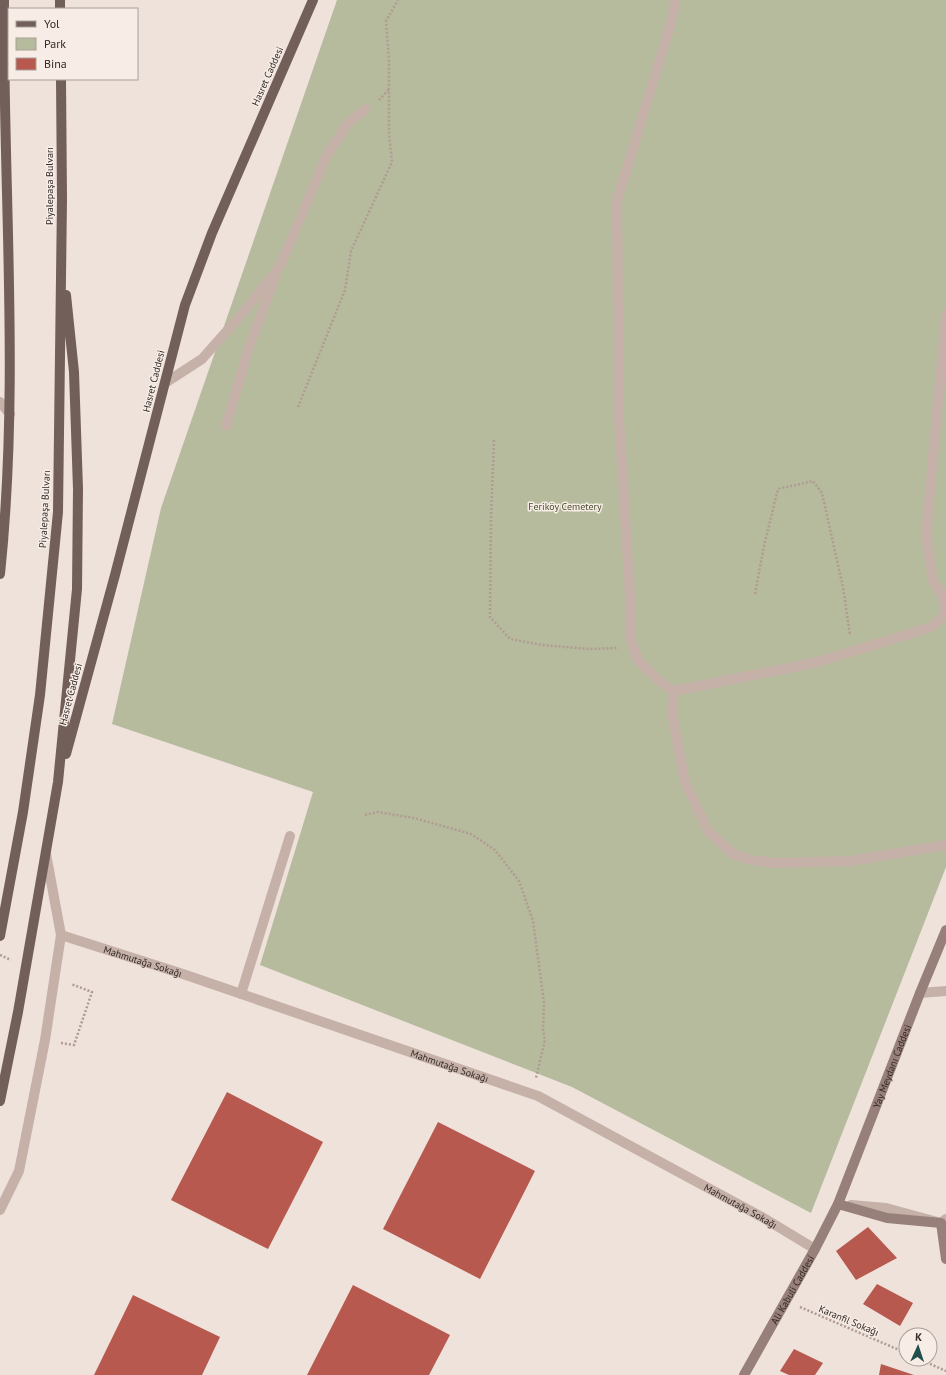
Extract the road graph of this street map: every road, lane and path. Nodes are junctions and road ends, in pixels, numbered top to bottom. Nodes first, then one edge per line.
1 (4, 0) edge
2 (313, 0) edge
3 (398, 0) edge
4 (676, 0) edge
5 (0, 23) edge
6 (4, 33) junction
7 (61, 80) edge
8 (389, 88) junction
9 (376, 103) dead end
10 (365, 109) dead end
11 (61, 247) junction
12 (280, 266) junction
13 (946, 314) edge
14 (165, 383) junction
15 (0, 402) edge
16 (298, 407) dead end
17 (10, 414) junction
18 (226, 426) dead end
19 (494, 440) dead end
20 (0, 574) edge
21 (755, 594) dead end
22 (946, 613) edge
23 (634, 648) junction
24 (852, 651) junction
25 (674, 691) junction
26 (58, 782) junction
27 (365, 815) dead end
28 (290, 836) dead end
29 (946, 845) edge
30 (46, 854) junction
31 (946, 930) edge
32 (0, 936) edge
33 (61, 936) junction
34 (946, 991) edge
35 (92, 992) dead end
36 (920, 993) junction
37 (241, 994) junction
38 (45, 1040) junction
39 (532, 1094) junction
40 (0, 1101) edge
41 (838, 1204) junction
42 (0, 1210) edge
43 (943, 1221) edge
44 (814, 1249) junction
45 (946, 1259) edge
46 (785, 1301) junction
47 (898, 1350) edge
48 (744, 1375) edge

1 - 6 main road
2 - 14 main road, Hasret Caddesi
3 - 8 path
4 - 23 street
5 - 6 main road
6 - 17 main road
7 - 11 main road, Piyalepaşa Bulvarı
8 - 9 path
8 - 16 path
10 - 12 street
11 - 26 main road
11 - 32 main road, Piyalepaşa Bulvarı
12 - 14 street
12 - 18 street
13 - 22 street
14 - 26 main road, Hasret Caddesi
15 - 17 street
17 - 20 main road
19 - 23 path
21 - 24 path
22 - 24 street
23 - 25 street
24 - 25 street
25 - 29 street
26 - 30 main road
27 - 39 path
28 - 37 street
30 - 33 street
30 - 40 main road
31 - 36 street, Yay Meydanı Caddesi
33 - 37 street, Mahmutağa Sokağı
33 - 38 street
34 - 36 street
35 - 38 path
36 - 41 street, Yay Meydanı Caddesi
37 - 39 street, Mahmutağa Sokağı
38 - 42 street
39 - 44 street, Mahmutağa Sokağı
41 - 43 street
41 - 44 street, Ali Kabuli Caddesi
43 - 45 street
44 - 46 street, Ali Kabuli Caddesi
46 - 47 path, Karanfil Sokağı
46 - 48 street, Ali Kabuli Caddesi

